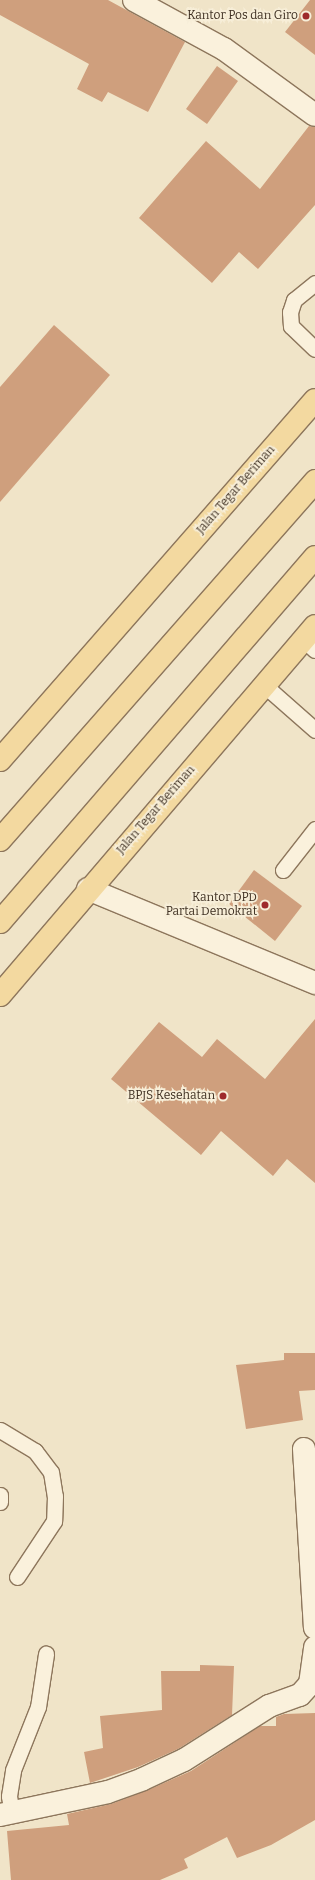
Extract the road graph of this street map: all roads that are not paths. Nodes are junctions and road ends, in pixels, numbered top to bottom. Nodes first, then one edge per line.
1 (134, 0) edge
2 (315, 115) edge
3 (315, 283) edge
4 (315, 349) edge
5 (315, 400) edge
6 (315, 481) edge
7 (315, 557) edge
8 (311, 638) edge
9 (264, 685) junction
10 (315, 730) edge
11 (0, 760) edge
12 (315, 829) edge
13 (0, 840) edge
14 (283, 870) dead end
15 (88, 889) junction
16 (0, 922) edge
17 (315, 983) edge
18 (0, 995) edge
19 (0, 1430) edge
20 (304, 1449) dead end
21 (0, 1495) edge
22 (0, 1502) edge
23 (17, 1576) dead end
24 (315, 1628) edge
25 (315, 1647) edge
26 (46, 1654) dead end
27 (312, 1684) edge
28 (6, 1814) edge

1 - 2 street
3 - 4 lane
5 - 11 main road, Jalan Tegar Beriman
6 - 13 main road
7 - 16 main road
8 - 9 main road, Jalan Tegar Beriman
9 - 10 lane
9 - 15 main road, Jalan Tegar Beriman
12 - 14 lane
15 - 17 street
15 - 18 main road, Jalan Tegar Beriman
19 - 23 lane
20 - 24 street
21 - 22 lane
25 - 27 street
26 - 28 lane
27 - 28 street

